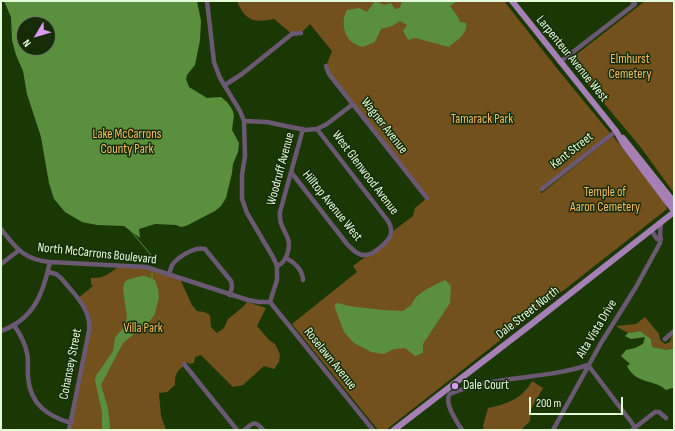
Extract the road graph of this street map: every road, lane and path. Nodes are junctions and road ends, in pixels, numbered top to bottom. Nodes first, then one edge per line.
1 (207, 1) edge
2 (512, 1) edge
3 (634, 3) edge
4 (300, 33) dead end
5 (560, 62) junction
6 (326, 66) dead end
7 (225, 85) junction
8 (353, 104) junction
9 (244, 121) junction
10 (303, 129) junction
11 (317, 129) junction
12 (616, 131) junction
13 (291, 172) junction
14 (542, 189) dead end
15 (427, 198) dead end
16 (674, 202) edge
17 (674, 211) edge
18 (662, 221) junction
19 (1, 229) edge
20 (650, 230) junction
21 (661, 239) junction
22 (18, 250) junction
23 (358, 253) joint
24 (286, 258) junction
25 (50, 262) junction
26 (1, 264) edge
27 (277, 266) junction
28 (48, 272) junction
29 (169, 274) junction
30 (303, 280) dead end
31 (230, 294) junction
32 (270, 302) junction
33 (14, 325) junction
34 (1, 331) edge
35 (674, 331) edge
36 (665, 339) dead end
37 (184, 364) dead end
38 (588, 365) junction
39 (573, 370) junction
40 (460, 380) junction
41 (579, 381) junction
42 (464, 389) junction
43 (666, 418) dead end
44 (71, 422) junction
45 (634, 429) edge
46 (69, 430) edge
47 (237, 430) edge
48 (244, 430) edge
49 (263, 430) edge
50 (373, 430) edge
51 (394, 430) edge
52 (462, 430) edge
53 (553, 430) edge

1 - 7 street
2 - 5 main road, Larpenteur Avenue West
3 - 5 street
4 - 7 street
5 - 12 main road, Larpenteur Avenue West
6 - 8 street, Wagner Avenue
7 - 9 street
8 - 11 street
8 - 15 street, Wagner Avenue
9 - 10 street
9 - 27 street
10 - 11 street, Woodruff Avenue
10 - 13 street, Woodruff Avenue
11 - 23 street, West Glenwood Avenue
12 - 14 street, Kent Street
12 - 16 main road, Larpenteur Avenue West
12 - 17 main road, Larpenteur Avenue West
13 - 23 street, Hilltop Avenue West
13 - 24 street, Woodruff Avenue
17 - 18 main road, Dale Street North
18 - 20 main road, Dale Street North
18 - 21 street, Alta Vista Drive
19 - 22 street, North McCarrons Boulevard
20 - 21 street
20 - 40 main road, Dale Street North
21 - 38 street, Alta Vista Drive
22 - 25 street, North McCarrons Boulevard
22 - 26 street
24 - 27 street
24 - 30 street
25 - 28 street
25 - 29 street, North McCarrons Boulevard
27 - 32 street
28 - 33 street
28 - 44 street, Cohansey Street
29 - 31 street, North McCarrons Boulevard
29 - 31 street
31 - 32 street, North McCarrons Boulevard
32 - 50 street, Roselawn Avenue
33 - 34 street
33 - 44 street
35 - 36 street
37 - 47 street
38 - 39 street
38 - 41 street, Alta Vista Drive
38 - 45 street
39 - 41 street
39 - 42 street
40 - 42 street
40 - 51 main road, Dale Street North
41 - 53 street, Alta Vista Drive
42 - 52 street
43 - 45 street
44 - 46 street, Cohansey Street
48 - 49 street

